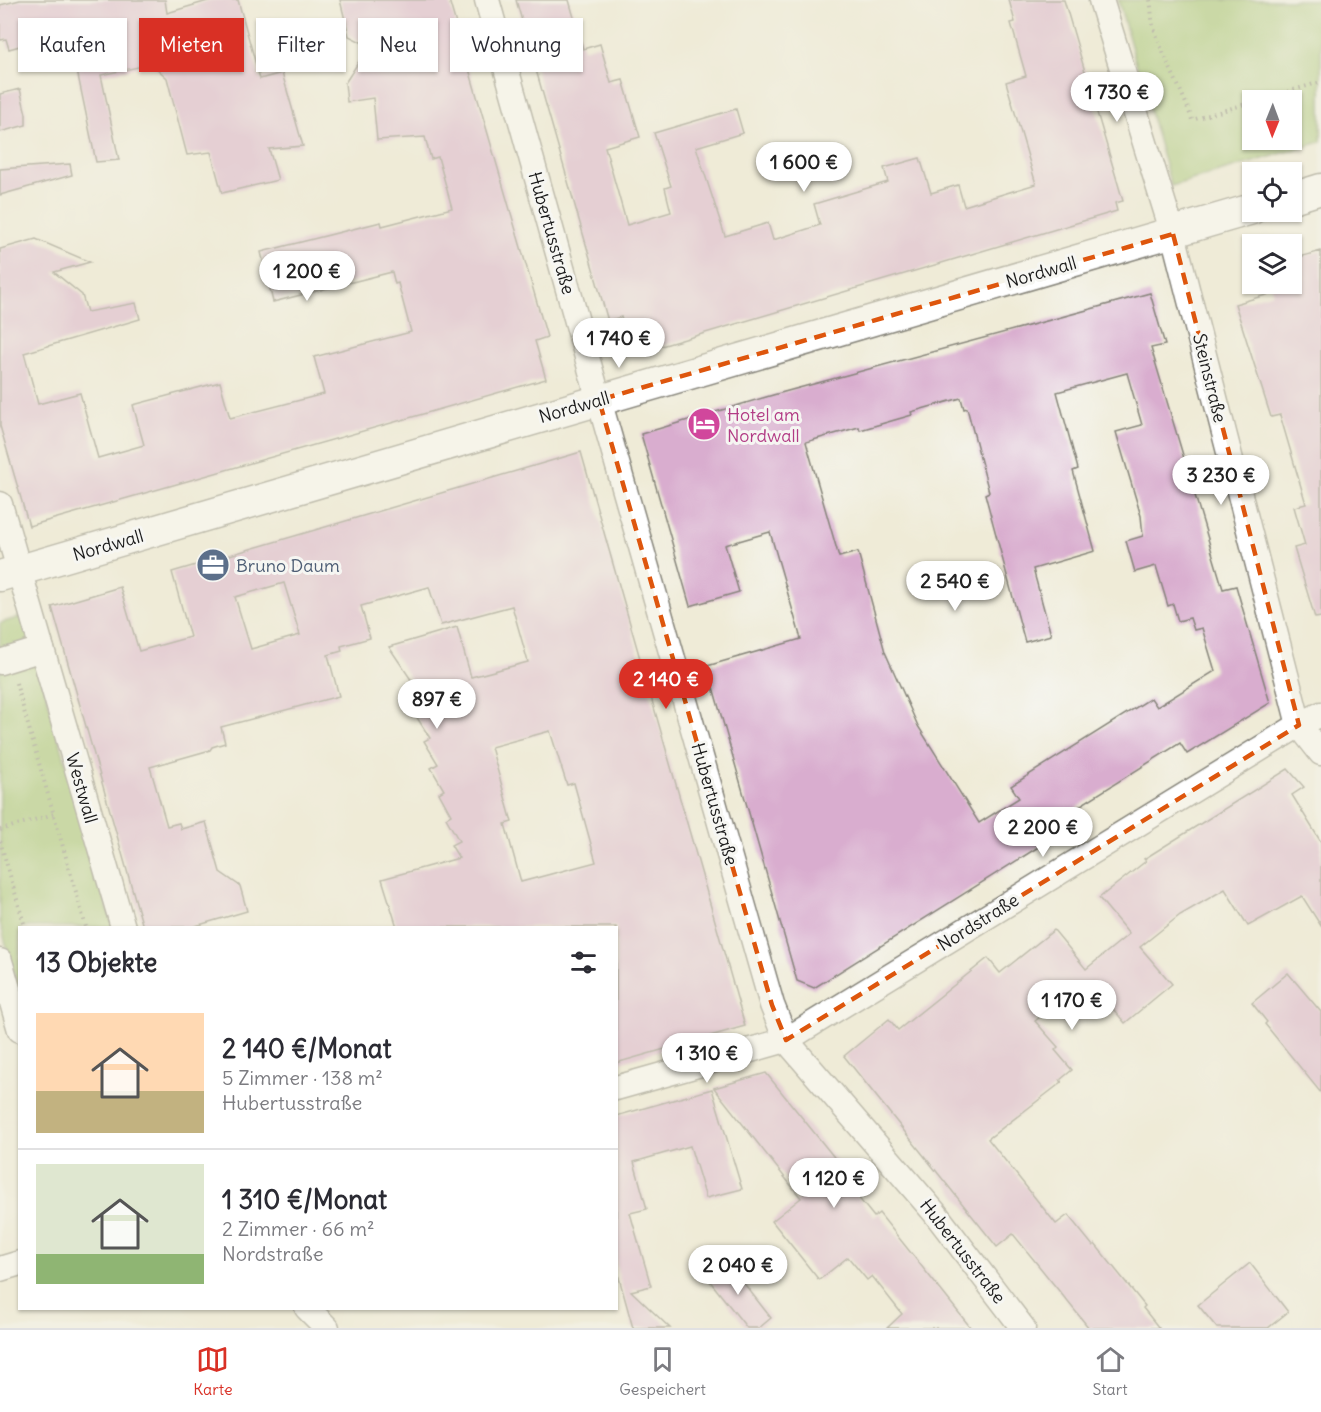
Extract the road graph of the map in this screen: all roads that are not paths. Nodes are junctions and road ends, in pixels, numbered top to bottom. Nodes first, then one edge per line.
1 (487, 0) edge
2 (1101, 0) edge
3 (1321, 189) edge
4 (1302, 195) edge
5 (1242, 212) edge
6 (1173, 234) junction
7 (599, 400) junction
8 (0, 504) edge
9 (10, 574) edge
10 (42, 649) junction
11 (5, 660) edge
12 (1321, 714) edge
13 (1299, 725) junction
14 (1321, 753) edge
15 (123, 926) edge
16 (0, 961) edge
17 (18, 1023) edge
18 (786, 1040) junction
19 (618, 1088) edge
20 (18, 1264) edge
21 (0, 1269) edge
22 (309, 1310) edge
23 (327, 1328) edge
24 (1023, 1328) edge

1 - 7 street, Hubertusstraße
2 - 6 street, Steinstraße
3 - 4 street
5 - 6 street, Nordwall
6 - 7 street, Nordwall
6 - 13 street, Steinstraße
7 - 9 street, Nordwall
7 - 18 street, Hubertusstraße
8 - 9 street, Westwall
9 - 10 street, Westwall
10 - 11 street
10 - 15 street, Westwall
12 - 13 street, Nordstraße
13 - 14 street, Steinstraße
13 - 18 street, Nordstraße
16 - 17 street
18 - 19 street, Nordstraße
18 - 24 street, Hubertusstraße
20 - 21 street
22 - 23 street

